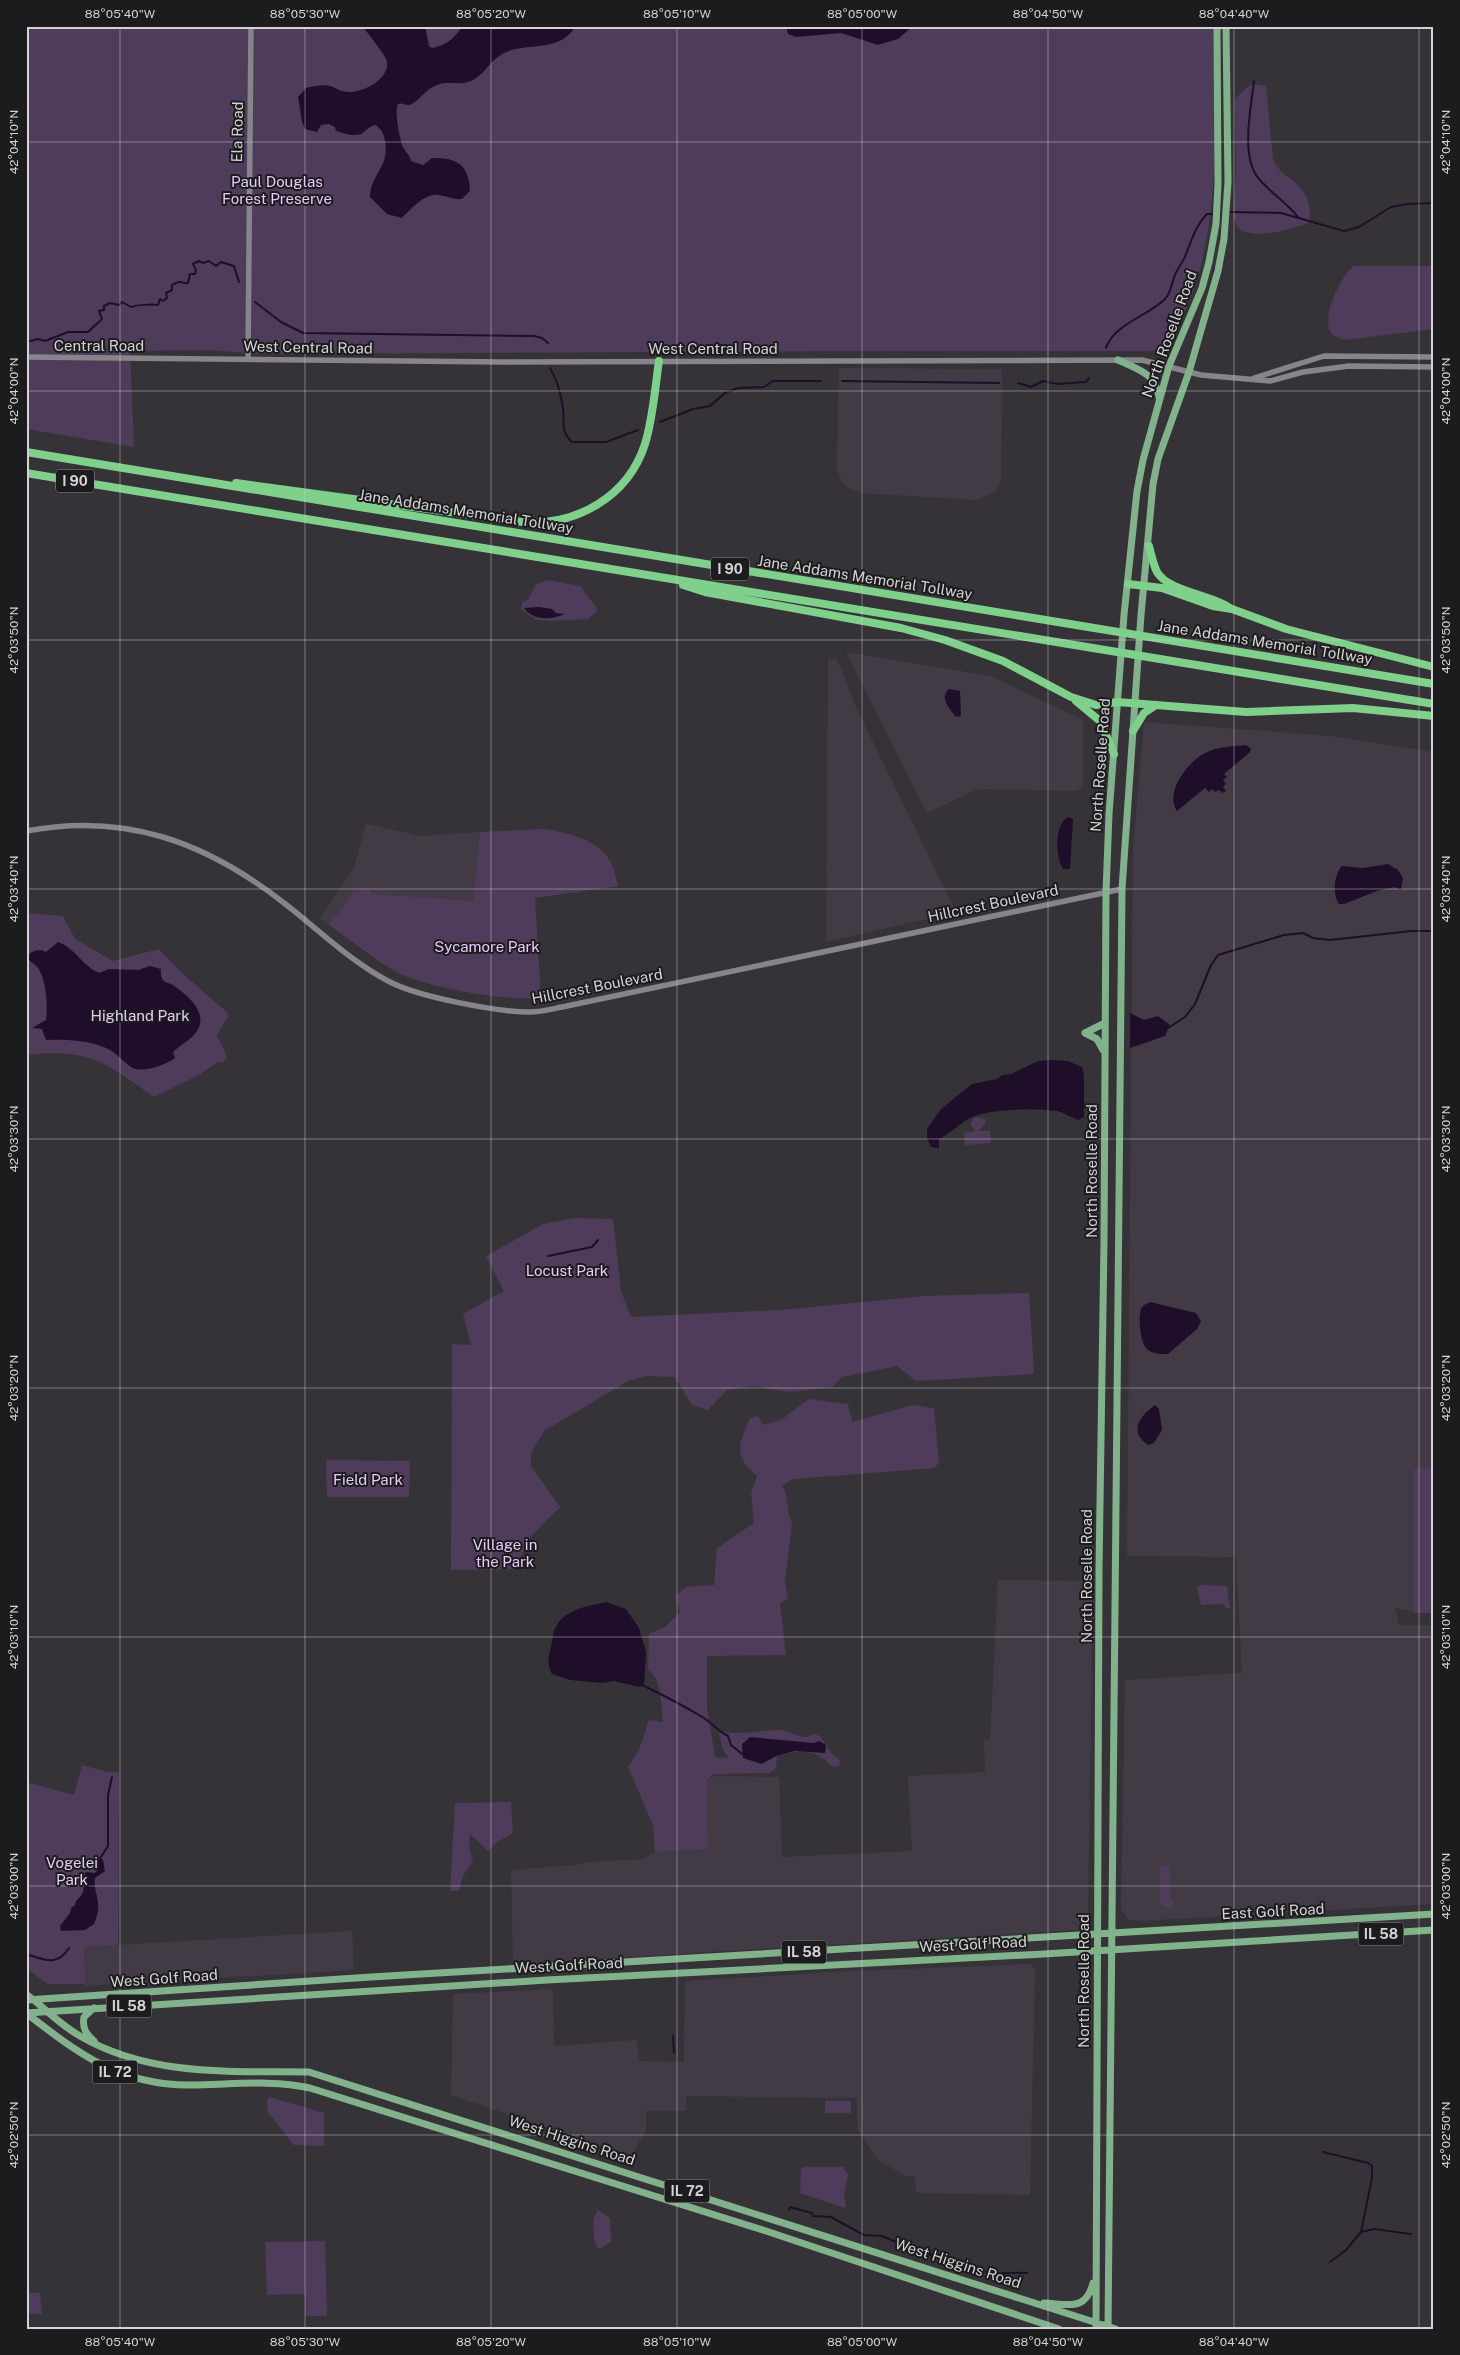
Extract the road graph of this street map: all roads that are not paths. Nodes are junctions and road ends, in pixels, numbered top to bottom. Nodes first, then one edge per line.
1 (251, 26) edge
2 (1218, 26) edge
3 (1226, 26) edge
4 (1349, 356) junction
5 (1423, 356) junction
6 (26, 357) edge
7 (1434, 357) edge
8 (172, 358) joint
9 (248, 358) junction
10 (1118, 360) junction
11 (659, 361) junction
12 (1170, 366) junction
13 (1349, 366) junction
14 (1422, 366) junction
15 (1434, 367) edge
16 (1189, 372) junction
17 (1252, 379) junction
18 (1160, 401) junction
19 (26, 452) edge
20 (26, 473) edge
21 (164, 476) junction
22 (1149, 546) junction
23 (650, 576) junction
24 (1128, 584) junction
25 (1144, 586) junction
26 (1232, 609) junction
27 (1434, 667) edge
28 (1434, 684) edge
29 (1071, 697) junction
30 (1117, 702) junction
31 (1135, 704) junction
32 (1434, 704) edge
33 (1156, 705) junction
34 (1434, 716) edge
35 (1133, 731) junction
36 (1114, 754) junction
37 (26, 831) edge
38 (1122, 889) junction
39 (1106, 892) junction
40 (1105, 1023) junction
41 (1105, 1053) junction
42 (1434, 1914) edge
43 (1434, 1930) edge
44 (1113, 1934) junction
45 (1097, 1935) junction
46 (1113, 1949) junction
47 (1097, 1951) junction
48 (26, 1994) edge
49 (30, 2000) edge
50 (94, 2008) junction
51 (46, 2010) junction
52 (26, 2013) edge
53 (101, 2048) junction
54 (1096, 2271) junction
55 (1032, 2302) junction
56 (1096, 2326) edge
57 (1108, 2328) edge
58 (1059, 2329) edge
59 (1116, 2329) edge

1 - 9 street, Ela Road
2 - 12 main road, North Roselle Road
3 - 16 main road, North Roselle Road
4 - 5 street, West Central Road
4 - 13 street
4 - 17 street, West Central Road
5 - 7 street, West Central Road
5 - 14 street
6 - 8 street, Central Road
8 - 9 street, West Central Road
9 - 11 street, West Central Road
10 - 11 street, West Central Road
10 - 12 street, West Central Road
10 - 18 main road
11 - 21 highway
12 - 16 street, West Central Road
12 - 18 main road, North Roselle Road
13 - 14 street, West Central Road
13 - 17 street, West Central Road
14 - 15 street, West Central Road
16 - 17 street, West Central Road
16 - 22 main road, North Roselle Road
18 - 24 main road, North Roselle Road
19 - 21 highway, Jane Addams Memorial Tollway / I 90
20 - 23 highway, I 90
21 - 28 highway, Jane Addams Memorial Tollway / I 90
22 - 25 main road, North Roselle Road
22 - 26 highway
23 - 29 highway
23 - 32 highway, I 90
24 - 25 highway
24 - 30 main road, North Roselle Road
25 - 26 highway
25 - 31 main road, North Roselle Road
26 - 27 highway
29 - 30 highway
29 - 36 highway
30 - 31 highway
30 - 36 main road, North Roselle Road
31 - 33 highway
31 - 35 main road, North Roselle Road
33 - 34 highway
33 - 35 highway
35 - 38 main road, North Roselle Road
36 - 39 main road, North Roselle Road
37 - 39 street, Hillcrest Boulevard
38 - 39 street, Hillcrest Boulevard
38 - 44 main road, North Roselle Road
39 - 40 main road, North Roselle Road
40 - 41 main road, North Roselle Road
40 - 41 main road
41 - 45 main road, North Roselle Road
42 - 44 main road, East Golf Road / IL 58
43 - 46 main road, East Golf Road / IL 58
44 - 45 main road, West Golf Road / IL 58
44 - 46 main road, North Roselle Road
45 - 47 main road, North Roselle Road
45 - 49 main road, West Golf Road / IL 58
46 - 47 main road, West Golf Road / IL 58
46 - 57 main road, North Roselle Road
47 - 50 main road, West Golf Road / IL 58
47 - 54 main road, North Roselle Road
48 - 49 main road, West Higgins Road / IL 72
49 - 51 main road, West Higgins Road / IL 72
50 - 51 main road, West Golf Road / IL 58
50 - 53 main road
51 - 52 main road, West Golf Road / IL 58
51 - 53 main road, West Higgins Road / IL 72
52 - 58 main road, West Higgins Road / IL 72
53 - 55 main road, West Higgins Road / IL 72
54 - 55 main road
54 - 56 main road, North Roselle Road
55 - 56 main road, West Higgins Road / IL 72
56 - 57 main road, West Higgins Road / IL 72
57 - 59 main road, West Higgins Road / IL 72

